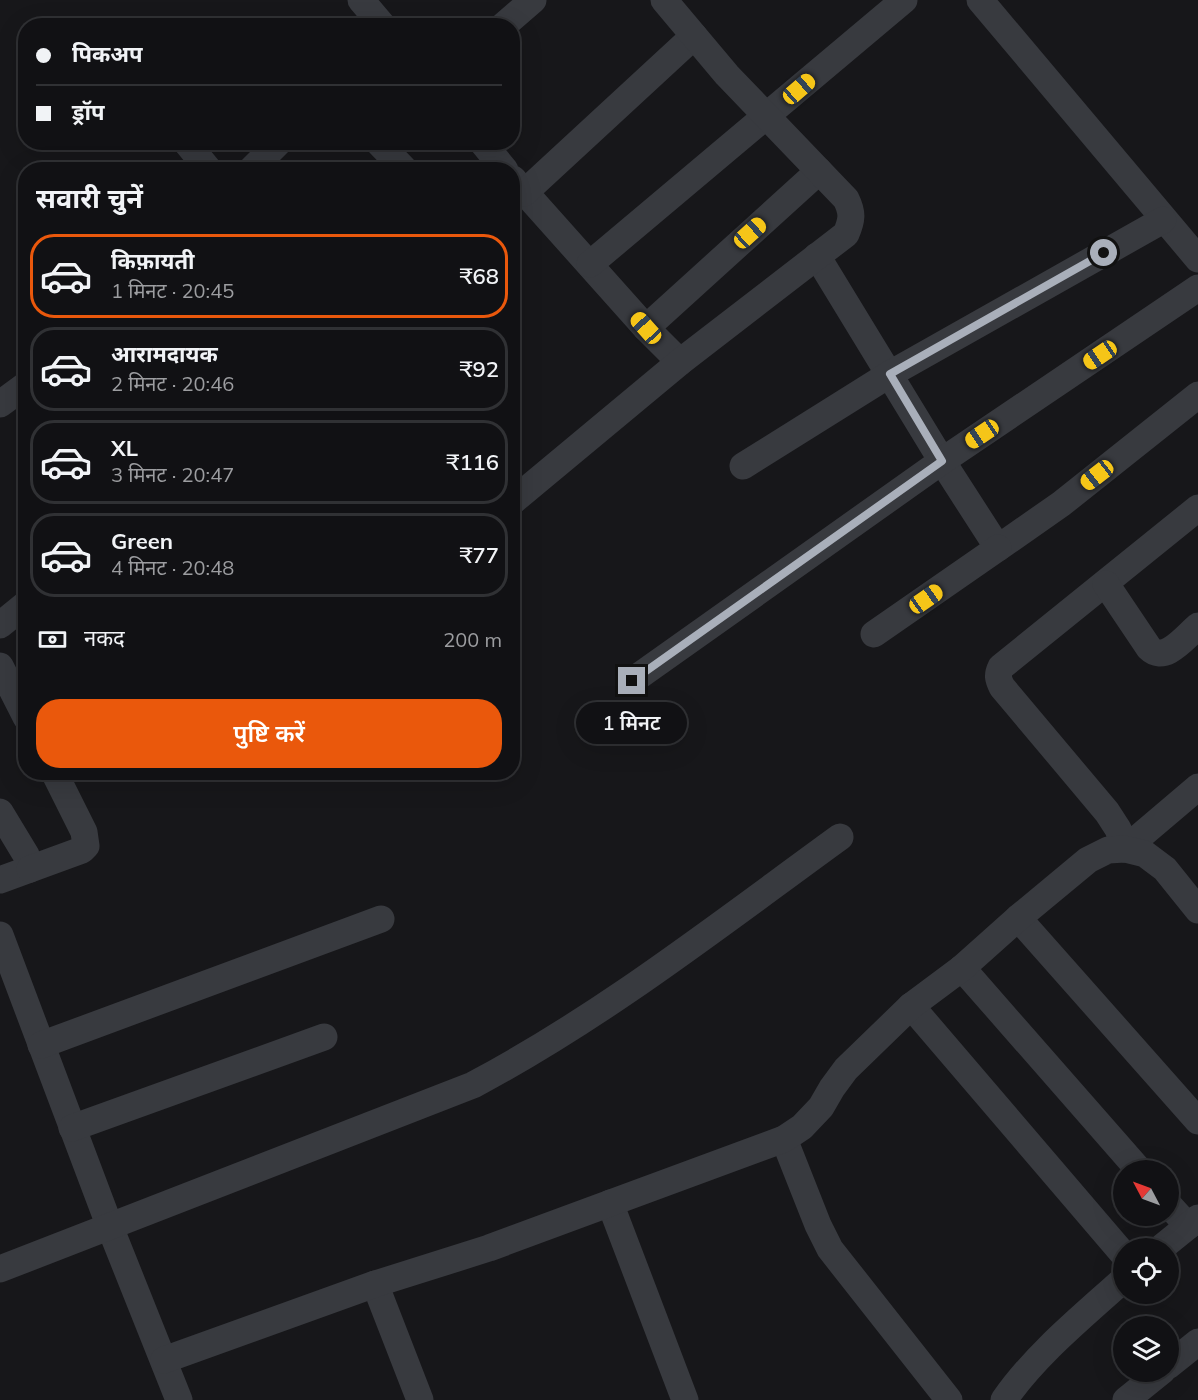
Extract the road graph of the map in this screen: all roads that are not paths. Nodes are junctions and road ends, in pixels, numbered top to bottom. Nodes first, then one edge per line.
1 (361, 0) edge
2 (533, 0) edge
3 (664, 0) edge
4 (904, 0) edge
5 (980, 0) edge
6 (376, 18) edge
7 (512, 18) edge
8 (694, 36) junction
9 (766, 117) junction
10 (193, 150) edge
11 (271, 150) edge
12 (386, 150) edge
13 (489, 150) edge
14 (202, 162) edge
15 (259, 162) edge
16 (397, 162) edge
17 (498, 162) edge
18 (819, 171) junction
19 (520, 185) edge
20 (520, 187) edge
21 (1163, 220) junction
22 (817, 256) junction
23 (1198, 259) edge
24 (590, 264) junction
25 (1198, 288) edge
26 (646, 328) junction
27 (680, 362) junction
28 (890, 374) junction
29 (18, 391) edge
30 (1198, 395) edge
31 (0, 404) edge
32 (942, 461) junction
33 (743, 466) dead end
34 (520, 495) edge
35 (1198, 508) edge
36 (999, 548) junction
37 (1106, 584) junction
38 (18, 610) edge
39 (0, 625) edge
40 (1198, 626) edge
41 (874, 634) dead end
42 (0, 666) edge
43 (632, 681) dead end
44 (18, 701) edge
45 (58, 780) edge
46 (1198, 787) edge
47 (0, 812) edge
48 (840, 837) dead end
49 (1125, 849) junction
50 (30, 869) junction
51 (0, 880) edge
52 (1198, 909) edge
53 (1018, 918) junction
54 (381, 919) dead end
55 (0, 935) edge
56 (962, 968) junction
57 (911, 1006) junction
58 (324, 1037) dead end
59 (41, 1045) junction
60 (1198, 1121) edge
61 (72, 1128) junction
62 (784, 1139) junction
63 (1130, 1160) edge
64 (610, 1203) junction
65 (1179, 1212) edge
66 (1193, 1222) edge
67 (110, 1227) junction
68 (1173, 1238) edge
69 (1113, 1242) edge
70 (0, 1269) edge
71 (375, 1284) junction
72 (1113, 1289) edge
73 (1198, 1342) edge
74 (1179, 1357) edge
75 (164, 1360) junction
76 (1148, 1382) edge
77 (179, 1400) edge
78 (420, 1400) edge
79 (685, 1400) edge
80 (949, 1400) edge
81 (1004, 1400) edge
82 (1126, 1400) edge

1 - 6 street
2 - 7 street
3 - 8 street
4 - 9 street
5 - 21 street
8 - 9 street
8 - 19 street
9 - 18 street
9 - 24 street
10 - 14 street
11 - 15 street
12 - 16 street
13 - 17 street
18 - 22 street
18 - 26 street
20 - 24 street
21 - 23 street
21 - 28 street
22 - 27 street
22 - 28 street
24 - 26 street
25 - 32 street
26 - 27 street
27 - 34 street
28 - 32 street
28 - 33 street
29 - 31 street
30 - 36 street
32 - 36 street
32 - 43 street
35 - 37 street
36 - 41 street
37 - 40 street
37 - 49 street
38 - 39 street
42 - 44 street
45 - 50 street
46 - 49 street
47 - 50 street
48 - 67 street
49 - 52 street
49 - 53 street
50 - 51 street
53 - 56 street
53 - 60 street
54 - 59 street
55 - 59 street
56 - 57 street
56 - 63 street
57 - 62 street
57 - 69 street
58 - 61 street
59 - 61 street
61 - 67 street
62 - 64 street
62 - 80 street
64 - 71 street
64 - 79 street
65 - 66 street
66 - 68 street
67 - 70 street
67 - 75 street
71 - 75 street
71 - 78 street
72 - 81 street
73 - 74 street
75 - 77 street
76 - 82 street

